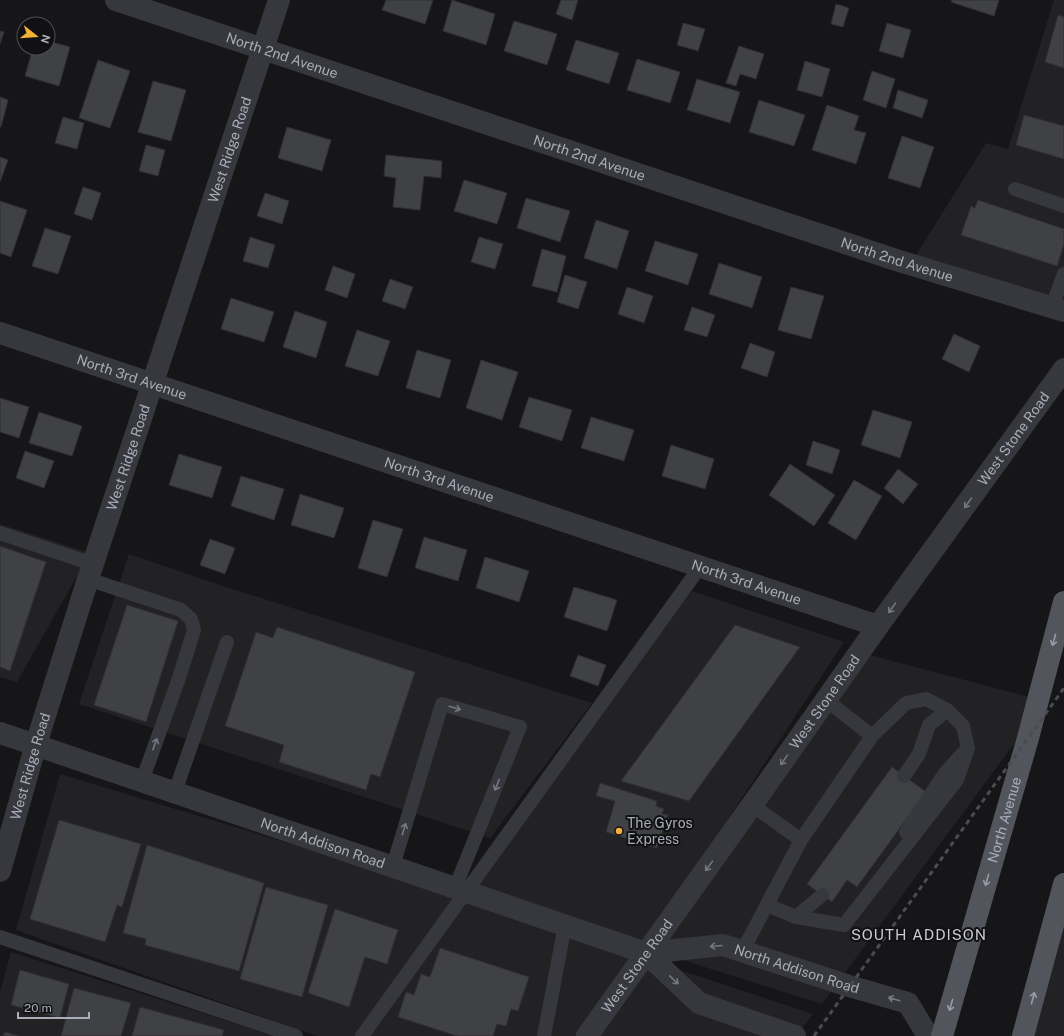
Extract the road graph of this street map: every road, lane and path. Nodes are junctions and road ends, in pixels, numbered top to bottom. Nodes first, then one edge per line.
1 (116, 0) edge
2 (279, 0) edge
3 (263, 49) junction
4 (1015, 189) dead end
5 (1064, 206) edge
6 (1064, 274) edge
7 (1058, 309) edge
8 (0, 333) edge
9 (1064, 369) edge
10 (152, 384) junction
11 (0, 533) edge
12 (700, 567) junction
13 (91, 571) junction
14 (1064, 602) edge
15 (878, 626) junction
16 (227, 642) dead end
17 (826, 700) junction
18 (947, 710) junction
19 (0, 733) edge
20 (872, 736) junction
21 (36, 744) junction
22 (904, 776) dead end
23 (142, 781) junction
24 (175, 792) junction
25 (752, 805) junction
26 (802, 840) junction
27 (393, 866) junction
28 (0, 871) edge
29 (460, 890) junction
30 (1063, 892) edge
31 (822, 894) dead end
32 (767, 905) junction
33 (796, 916) junction
34 (564, 925) junction
35 (0, 937) edge
36 (742, 952) junction
37 (646, 953) junction
38 (296, 1036) edge
39 (362, 1036) edge
40 (544, 1036) edge
41 (587, 1036) edge
42 (795, 1036) edge
43 (928, 1036) edge
44 (942, 1036) edge
45 (1023, 1036) edge

1 - 3 street, North 2nd Avenue
2 - 3 street, West Ridge Road
3 - 7 street, North 2nd Avenue
3 - 10 street, West Ridge Road
4 - 5 lane
6 - 7 lane
8 - 10 street, North 3rd Avenue
9 -> 15 street, West Stone Road
10 - 12 street, North 3rd Avenue
10 - 13 street, West Ridge Road
11 - 13 lane
12 - 15 street, North 3rd Avenue
12 - 29 lane
13 - 21 street, West Ridge Road
23 -> 13 lane
14 -> 44 main road, North Avenue
15 - 17 street, West Stone Road
16 - 24 lane
17 - 20 lane
17 -> 25 street, West Stone Road
18 - 20 lane
18 - 22 lane
18 - 33 lane
19 - 21 street, North Addison Road
20 - 26 lane
21 - 23 street, North Addison Road
21 - 28 street, West Ridge Road
23 - 24 street, North Addison Road
24 - 27 street, North Addison Road
25 - 26 lane
25 -> 37 street, West Stone Road
26 - 32 lane
27 - 29 street, North Addison Road
27 -> 29 lane
29 - 34 street, North Addison Road
29 - 39 lane
45 -> 30 main road
31 - 33 lane
32 - 33 lane
32 - 36 lane
34 - 37 street, North Addison Road
34 - 40 lane
35 - 38 lane
36 -> 37 street, North Addison Road
43 -> 36 street, North Addison Road
37 - 41 street, West Stone Road
37 -> 42 street, North Addison Road

